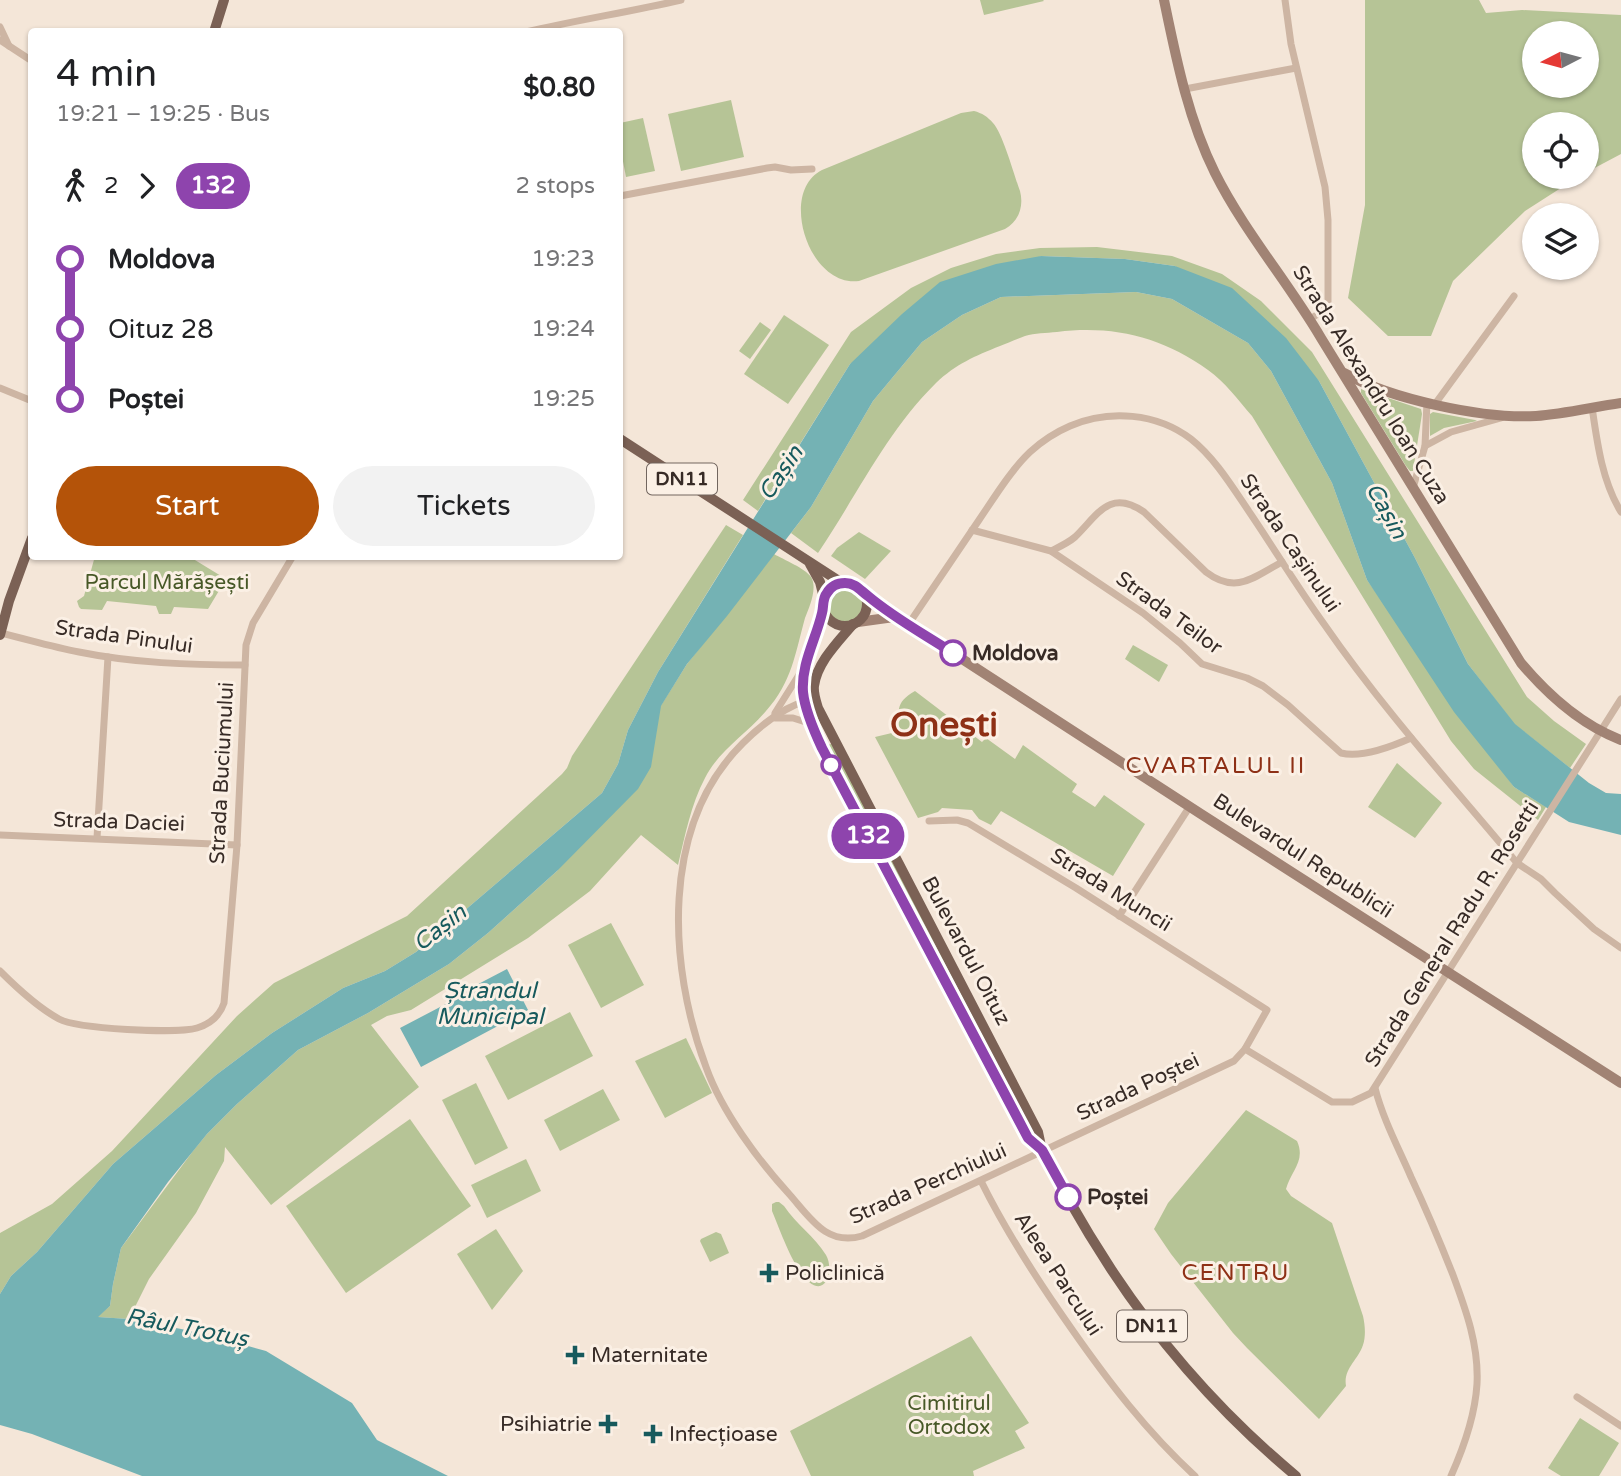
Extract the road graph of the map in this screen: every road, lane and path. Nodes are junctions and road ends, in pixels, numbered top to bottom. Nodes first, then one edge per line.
1 (224, 0) edge
2 (681, 0) edge
3 (1164, 0) edge
4 (1285, 0) edge
5 (0, 27) edge
6 (215, 28) edge
7 (545, 28) edge
8 (0, 40) edge
9 (9, 46) junction
10 (0, 47) edge
11 (28, 58) edge
12 (1296, 68) junction
13 (1185, 89) junction
14 (813, 169) dead end
15 (623, 195) edge
16 (1514, 296) dead end
17 (1310, 319) junction
18 (1341, 372) junction
19 (0, 388) edge
20 (28, 399) edge
21 (1432, 403) junction
22 (1621, 403) edge
23 (1592, 407) junction
24 (1515, 415) junction
25 (623, 441) edge
26 (1425, 446) junction
27 (1413, 488) junction
28 (1621, 512) edge
29 (972, 530) junction
30 (28, 550) edge
31 (1051, 551) junction
32 (291, 560) edge
33 (809, 562) junction
34 (1282, 562) junction
35 (842, 583) junction
36 (862, 592) junction
37 (824, 604) junction
38 (894, 617) junction
39 (856, 623) junction
40 (908, 625) junction
41 (1, 628) edge
42 (108, 657) junction
43 (806, 663) junction
44 (245, 665) junction
45 (1621, 699) edge
46 (810, 700) junction
47 (771, 719) junction
48 (812, 724) junction
49 (1600, 731) junction
50 (832, 737) junction
51 (1410, 738) junction
52 (1621, 740) edge
53 (820, 743) junction
54 (1190, 806) junction
55 (929, 821) dead end
56 (0, 835) edge
57 (97, 838) junction
58 (237, 845) junction
59 (1517, 863) junction
60 (912, 890) junction
61 (900, 897) junction
62 (1119, 916) junction
63 (1621, 948) edge
64 (0, 971) edge
65 (1449, 972) junction
66 (1267, 1010) joint
67 (1245, 1049) junction
68 (1621, 1083) edge
69 (1375, 1088) junction
70 (1042, 1150) junction
71 (981, 1181) junction
72 (1577, 1397) dead end
73 (1621, 1426) edge
74 (1195, 1476) edge
75 (1296, 1476) edge
76 (1451, 1476) edge

1 - 6 main road
2 - 7 street
3 - 13 main road, Strada Alexandru Ioan Cuza
4 - 12 street
5 - 9 street
8 - 9 street
9 - 10 street
9 - 11 street
12 - 13 street
12 - 17 street
13 - 17 main road, Strada Alexandru Ioan Cuza
14 - 15 street
16 - 21 street
17 - 18 main road, Strada Alexandru Ioan Cuza
18 - 21 main road
18 - 27 main road, Strada Alexandru Ioan Cuza
19 - 20 street
21 - 24 main road
21 - 26 street
22 - 23 main road
23 - 24 main road
23 - 28 street
24 - 26 street
25 - 33 main road, DN11
26 - 27 street
27 - 49 main road, Strada Alexandru Ioan Cuza
29 - 31 street, Strada Teilor
29 - 34 street, Strada Cașinului
29 - 40 street, Strada Cașinului
30 - 41 main road
31 - 34 street
31 - 51 street, Strada Teilor
32 - 44 street, Strada Buciumului
33 - 35 main road, DN11
33 - 37 main road
34 - 51 street, Strada Cașinului
35 - 36 main road, DN11
35 - 37 main road
36 - 38 main road, Bulevardul Republicii
36 - 39 main road
37 - 39 main road
37 - 43 main road, Bulevardul Oituz / DN11
38 - 39 main road
38 - 40 main road, Bulevardul Republicii
39 - 46 main road
40 - 54 main road, Bulevardul Republicii
41 - 42 street, Strada Pinului
42 - 44 street, Strada Pinului
42 - 57 street
43 - 46 main road, Bulevardul Oituz / DN11
43 - 47 street, Strada Perchiului
44 - 58 street, Strada Buciumului
45 - 49 street, Strada General Radu R. Rosetti
46 - 47 street, Strada Perchiului
46 - 48 main road, Bulevardul Oituz / DN11
46 - 50 main road, Bulevardul Oituz / DN11
47 - 48 street
47 - 71 street, Strada Perchiului
48 - 53 main road, Bulevardul Oituz / DN11
49 - 52 main road, Strada Alexandru Ioan Cuza
49 - 59 street, Strada General Radu R. Rosetti
50 - 53 main road
50 - 60 main road, Bulevardul Oituz / DN11
51 - 59 street, Strada Cașinului
53 - 61 main road, Bulevardul Oituz / DN11
54 - 62 street
54 - 65 main road, Bulevardul Republicii
55 - 62 street, Strada Muncii
56 - 57 street, Strada Daciei
57 - 58 street, Strada Daciei
58 - 64 street, Strada Buciumului
59 - 63 street, Strada Cașinului
59 - 65 street, Strada General Radu R. Rosetti
60 - 61 street, Bulevardul Oituz
60 - 70 main road, Bulevardul Oituz / DN11
61 - 70 main road, Bulevardul Oituz / DN11
62 - 66 street, Strada Muncii
65 - 68 main road, Bulevardul Republicii
65 - 69 street, Strada General Radu R. Rosetti
66 - 67 street, Strada Poștei
67 - 69 street
67 - 70 street, Strada Poștei
69 - 76 street, Strada General Radu R. Rosetti
70 - 71 street, Strada Perchiului
70 - 75 main road, Bulevardul Oituz / DN11
71 - 74 street, Aleea Parcului
72 - 73 street

